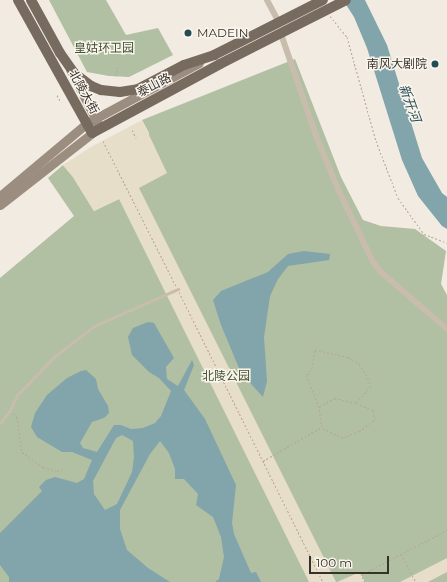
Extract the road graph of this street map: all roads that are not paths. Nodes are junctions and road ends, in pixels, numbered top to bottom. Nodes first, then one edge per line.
1 (18, 0) edge
2 (31, 0) edge
3 (267, 0) edge
4 (323, 0) edge
5 (346, 0) edge
6 (280, 23) junction
7 (283, 33) junction
8 (214, 55) junction
9 (68, 66) junction
10 (91, 121) junction
11 (96, 131) junction
12 (0, 196) edge
13 (0, 205) edge
14 (178, 289) road end
15 (447, 329) edge
16 (0, 422) edge

1 - 10 main road, 北陵大街
2 - 9 main road, 北陵大街
3 - 6 street
4 - 6 main road, 泰山路
5 - 7 main road, 泰山路
6 - 7 street
6 - 8 main road, 泰山路
7 - 11 main road, 泰山路
7 - 15 street
8 - 9 main road
8 - 10 main road, 泰山路
9 - 10 main road, 北陵大街
10 - 11 main road, 北陵大街
10 - 12 main road, 泰山路
11 - 13 main road, 泰山路
14 - 16 lane

